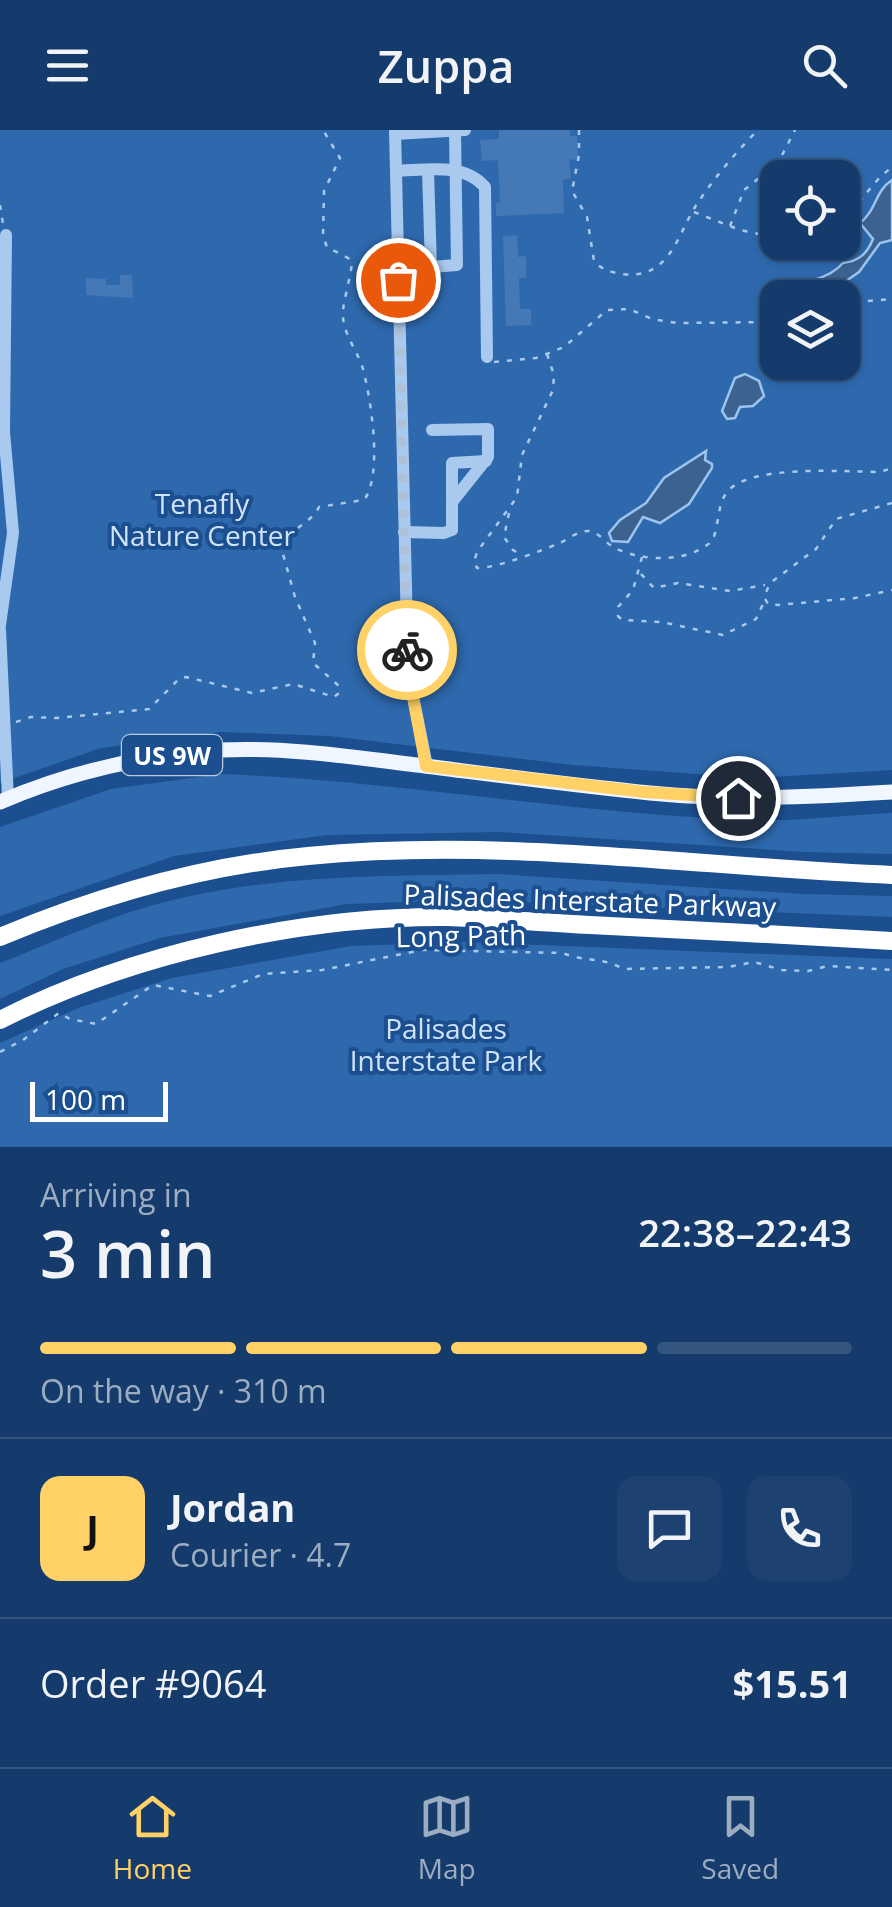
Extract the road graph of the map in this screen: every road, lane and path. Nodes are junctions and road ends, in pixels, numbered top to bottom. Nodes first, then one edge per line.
1 (323, 130) edge
2 (579, 130) edge
3 (758, 130) edge
4 (795, 130) edge
5 (428, 131) edge
6 (458, 131) edge
7 (394, 132) edge
8 (892, 166) edge
9 (428, 170) junction
10 (455, 170) junction
11 (396, 171) junction
12 (860, 201) edge
13 (0, 205) edge
14 (692, 211) junction
15 (730, 226) junction
16 (760, 234) edge
17 (6, 235) joint
18 (892, 299) edge
19 (860, 302) edge
20 (760, 322) edge
21 (547, 354) junction
22 (487, 357) joint
23 (432, 430) dead end
24 (486, 460) junction
25 (892, 468) edge
26 (452, 502) junction
27 (892, 504) edge
28 (511, 507) junction
29 (404, 532) junction
30 (523, 556) junction
31 (642, 556) junction
32 (640, 570) junction
33 (770, 583) junction
34 (892, 590) edge
35 (764, 598) junction
36 (0, 628) edge
37 (3, 728) junction
38 (426, 766) junction
39 (892, 792) edge
40 (4, 800) edge
41 (892, 875) edge
42 (0, 937) edge
43 (892, 941) edge
44 (892, 970) edge
45 (0, 1020) edge
46 (0, 1052) edge

1 - 37 path
2 - 14 path
3 - 14 path
4 - 15 path
5 - 6 street
5 - 7 street
6 - 10 street
7 - 11 street
8 - 12 path
9 - 10 street
9 - 10 street
9 - 11 street
10 - 22 street
11 - 29 street
13 - 17 path
14 - 15 path
15 - 16 path
17 - 36 street
18 - 19 path
20 - 21 path
21 - 22 path
21 - 28 path
23 - 24 street
24 - 26 street
24 - 26 street
25 - 31 path
26 - 29 street
27 - 33 path
28 - 30 path
28 - 30 path
29 - 38 street
30 - 31 path
31 - 32 path
32 - 33 path
32 - 35 path
33 - 35 path
34 - 35 path
36 - 37 street
37 - 40 street
38 - 39 main road, US 9W
38 - 40 main road, US 9W
41 - 42 highway, Palisades Interstate Parkway
43 - 45 highway, Palisades Interstate Parkway
44 - 46 path, Long Path

